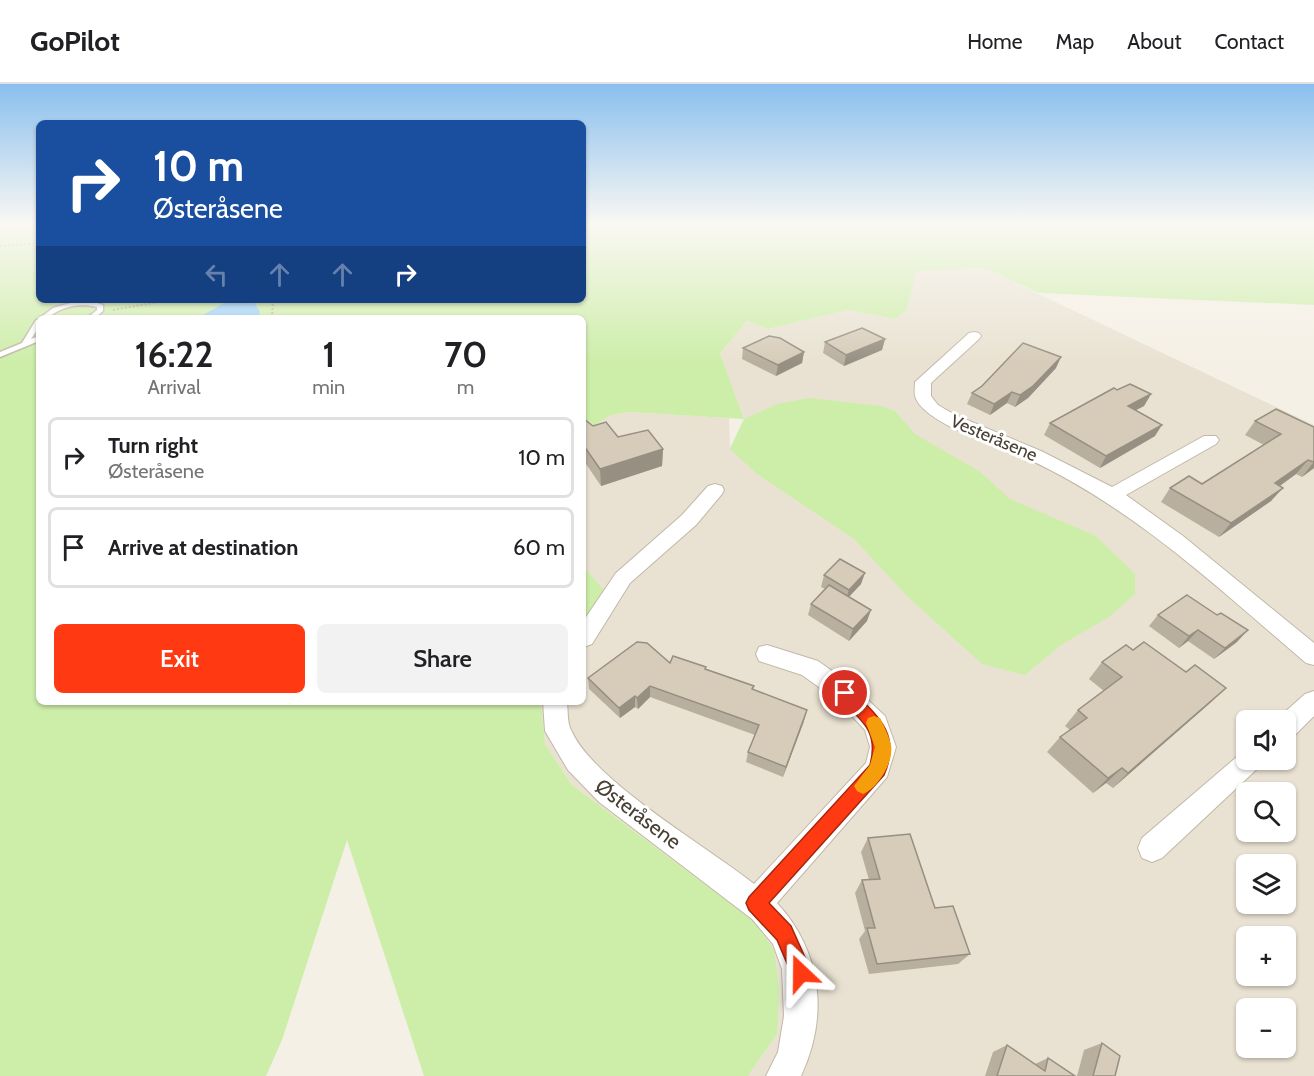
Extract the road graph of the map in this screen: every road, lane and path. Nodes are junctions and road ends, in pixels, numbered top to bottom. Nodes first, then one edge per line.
1 (93, 303) edge
2 (93, 303) edge
3 (158, 303) edge
4 (100, 311) junction
5 (49, 315) edge
6 (95, 315) edge
7 (36, 326) edge
8 (974, 336) dead end
9 (36, 339) edge
10 (25, 342) junction
11 (0, 355) edge
12 (1210, 441) dead end
13 (716, 490) dead end
14 (1112, 495) junction
15 (586, 635) edge
16 (767, 654) dead end
17 (1314, 656) edge
18 (1314, 701) edge
19 (554, 705) edge
20 (1296, 718) edge
21 (1238, 770) edge
22 (1152, 848) dead end
23 (756, 903) junction
24 (783, 1076) edge

1 - 4 lane
2 - 5 lane
3 - 4 path
4 - 6 lane
7 - 10 lane
8 - 14 street, Vesteråsene
9 - 10 lane
10 - 11 lane
12 - 14 street
13 - 15 street
14 - 17 street, Vesteråsene
16 - 23 street
18 - 20 street
19 - 23 street, Østeråsene
21 - 22 street
23 - 24 street, Østeråsene

